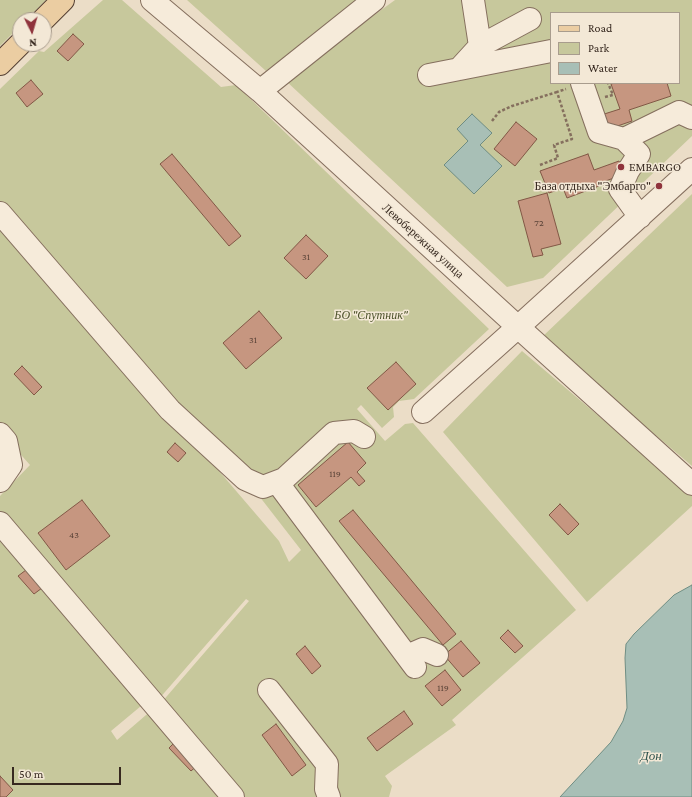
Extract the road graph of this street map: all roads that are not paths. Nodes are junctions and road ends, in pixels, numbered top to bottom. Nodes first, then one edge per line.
1 (63, 0) edge
2 (152, 0) edge
3 (374, 0) edge
4 (473, 0) edge
5 (51, 12) edge
6 (530, 19) dead end
7 (480, 46) junction
8 (550, 51) edge
9 (12, 52) edge
10 (0, 64) edge
11 (459, 69) junction
12 (429, 75) dead end
13 (576, 85) edge
14 (260, 91) junction
15 (692, 118) edge
16 (624, 139) junction
17 (692, 170) edge
18 (0, 213) edge
19 (640, 217) junction
20 (518, 327) junction
21 (423, 412) dead end
22 (0, 434) edge
23 (364, 437) dead end
24 (0, 482) edge
25 (277, 482) junction
26 (692, 484) edge
27 (0, 523) edge
28 (437, 655) dead end
29 (269, 690) dead end
30 (233, 797) edge
31 (329, 797) edge

1 - 5 main road
2 - 14 street, Левобережная улица
3 - 14 street
4 - 7 street
6 - 7 street
7 - 11 street
8 - 11 street
9 - 10 main road
11 - 12 street
13 - 16 street
14 - 20 street, Левобережная улица
15 - 16 street
16 - 19 street
17 - 19 street
18 - 25 street
19 - 20 street
20 - 21 street
20 - 26 street, Левобережная улица
22 - 24 street
23 - 25 street
25 - 28 street
27 - 30 street
29 - 31 street

